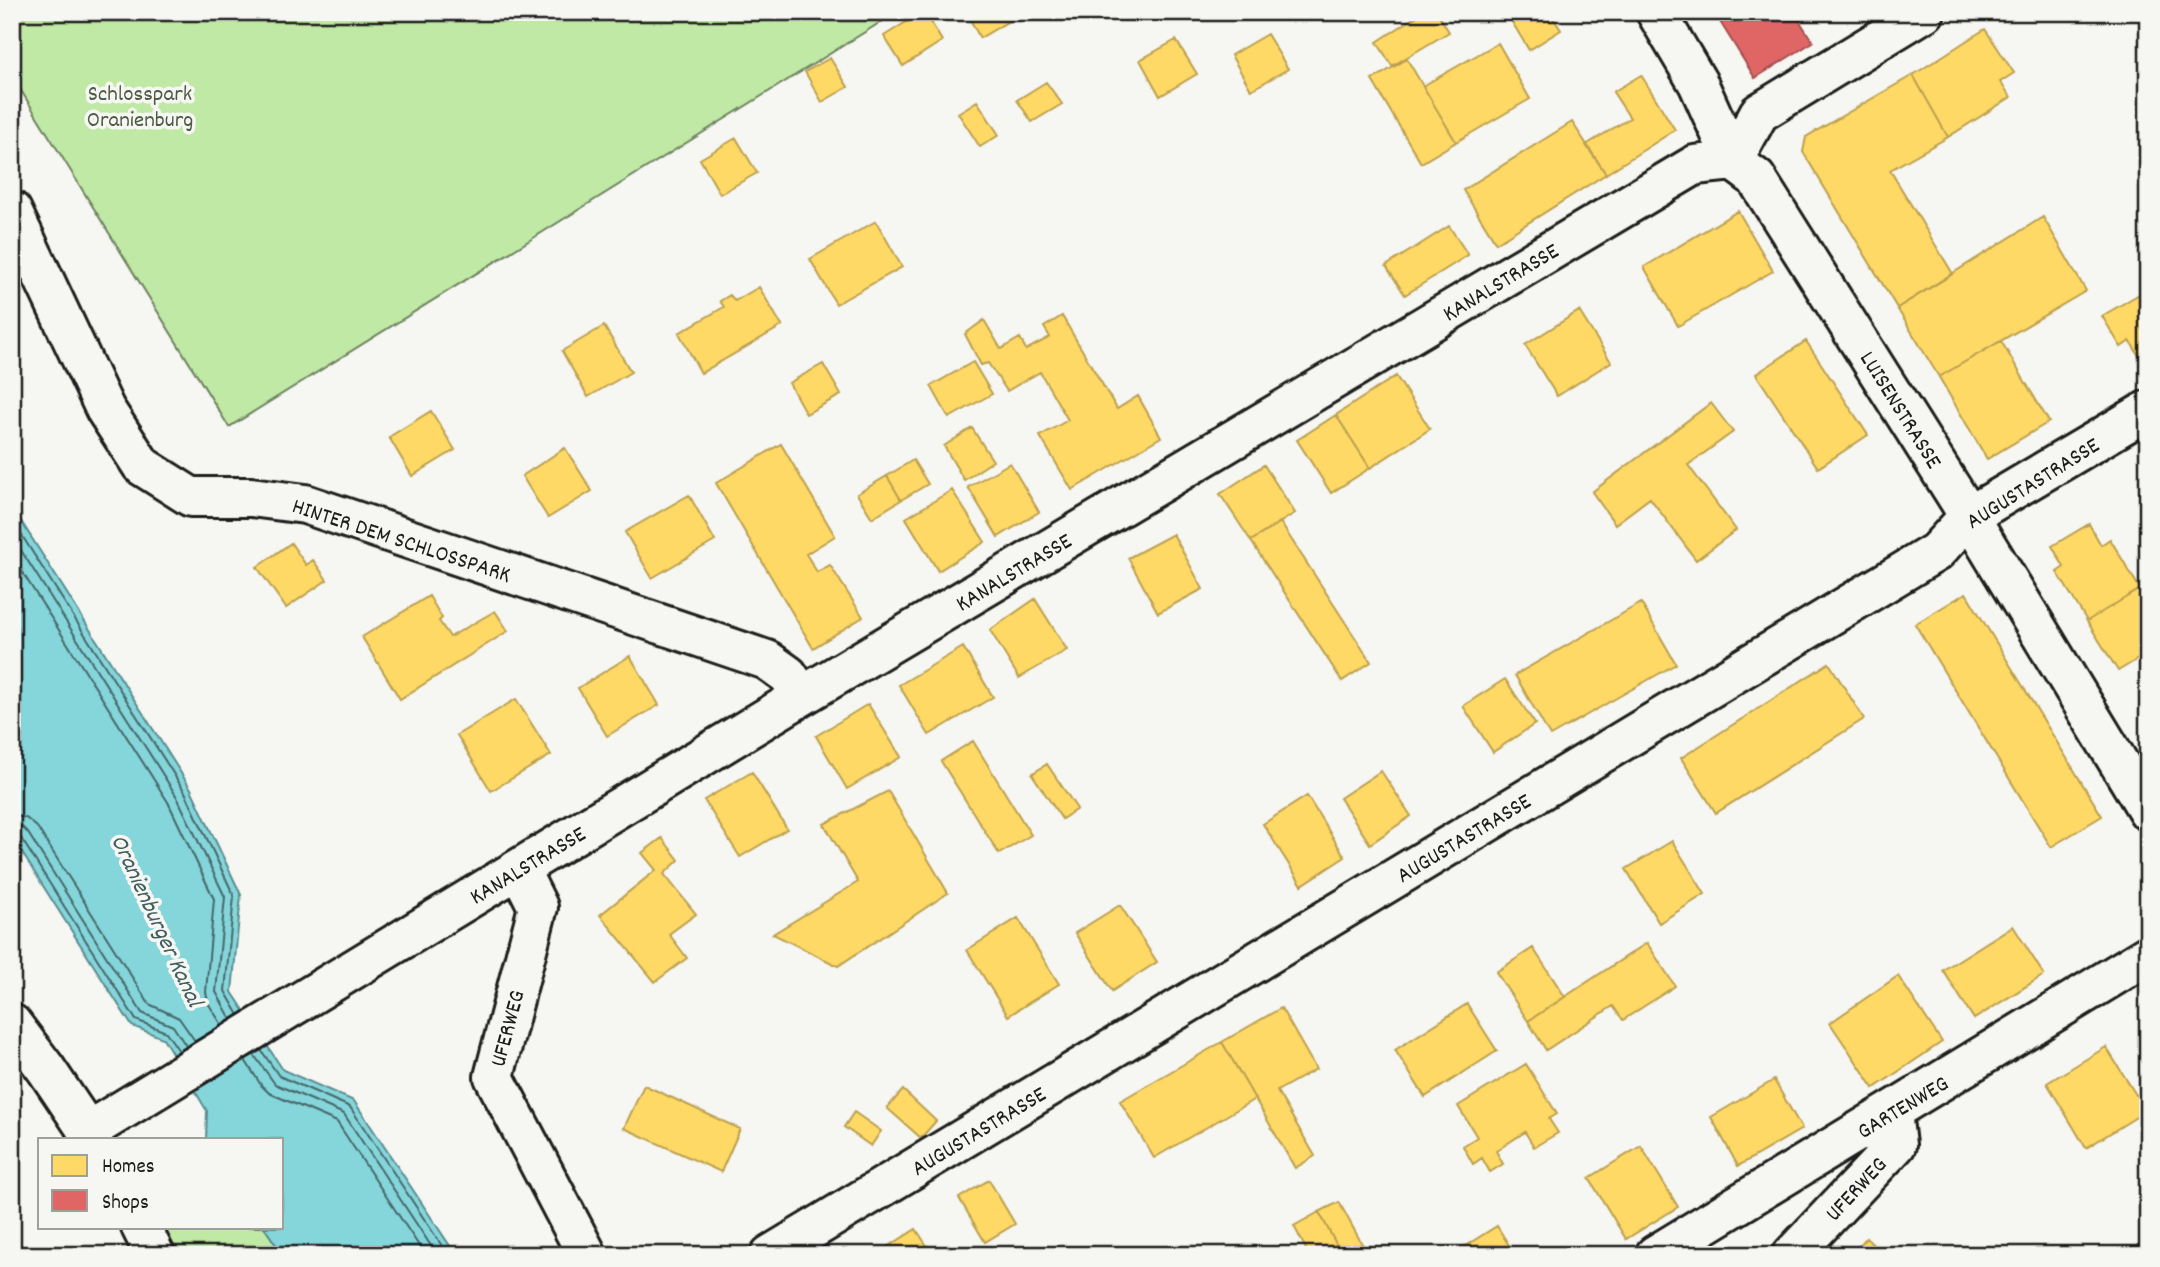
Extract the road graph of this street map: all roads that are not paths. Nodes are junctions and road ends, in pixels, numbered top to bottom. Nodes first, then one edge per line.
1 (1656, 12) edge
2 (1925, 12) edge
3 (1732, 162) junction
4 (12, 211) edge
5 (2148, 410) edge
6 (1969, 516) junction
7 (802, 696) junction
8 (2148, 811) edge
9 (519, 869) junction
10 (2148, 955) edge
11 (12, 1024) edge
12 (1892, 1112) junction
13 (90, 1135) edge
14 (142, 1228) edge
15 (155, 1255) edge
16 (587, 1255) edge
17 (771, 1255) edge
18 (1655, 1255) edge
19 (1793, 1255) edge

1 - 3 street, LUISENSTRASSE
2 - 3 street
3 - 6 street, LUISENSTRASSE
3 - 7 street, KANALSTRASSE
4 - 7 street, HINTER DEM SCHLOSSPARK
5 - 6 street, AUGUSTASTRASSE
6 - 8 street, LUISENSTRASSE
6 - 17 street, AUGUSTASTRASSE
7 - 9 street, KANALSTRASSE
9 - 13 street, KANALSTRASSE
9 - 16 street, UFERWEG
10 - 12 street, GARTENWEG
11 - 13 street
12 - 18 street, GARTENWEG
12 - 19 street, UFERWEG
14 - 15 street

